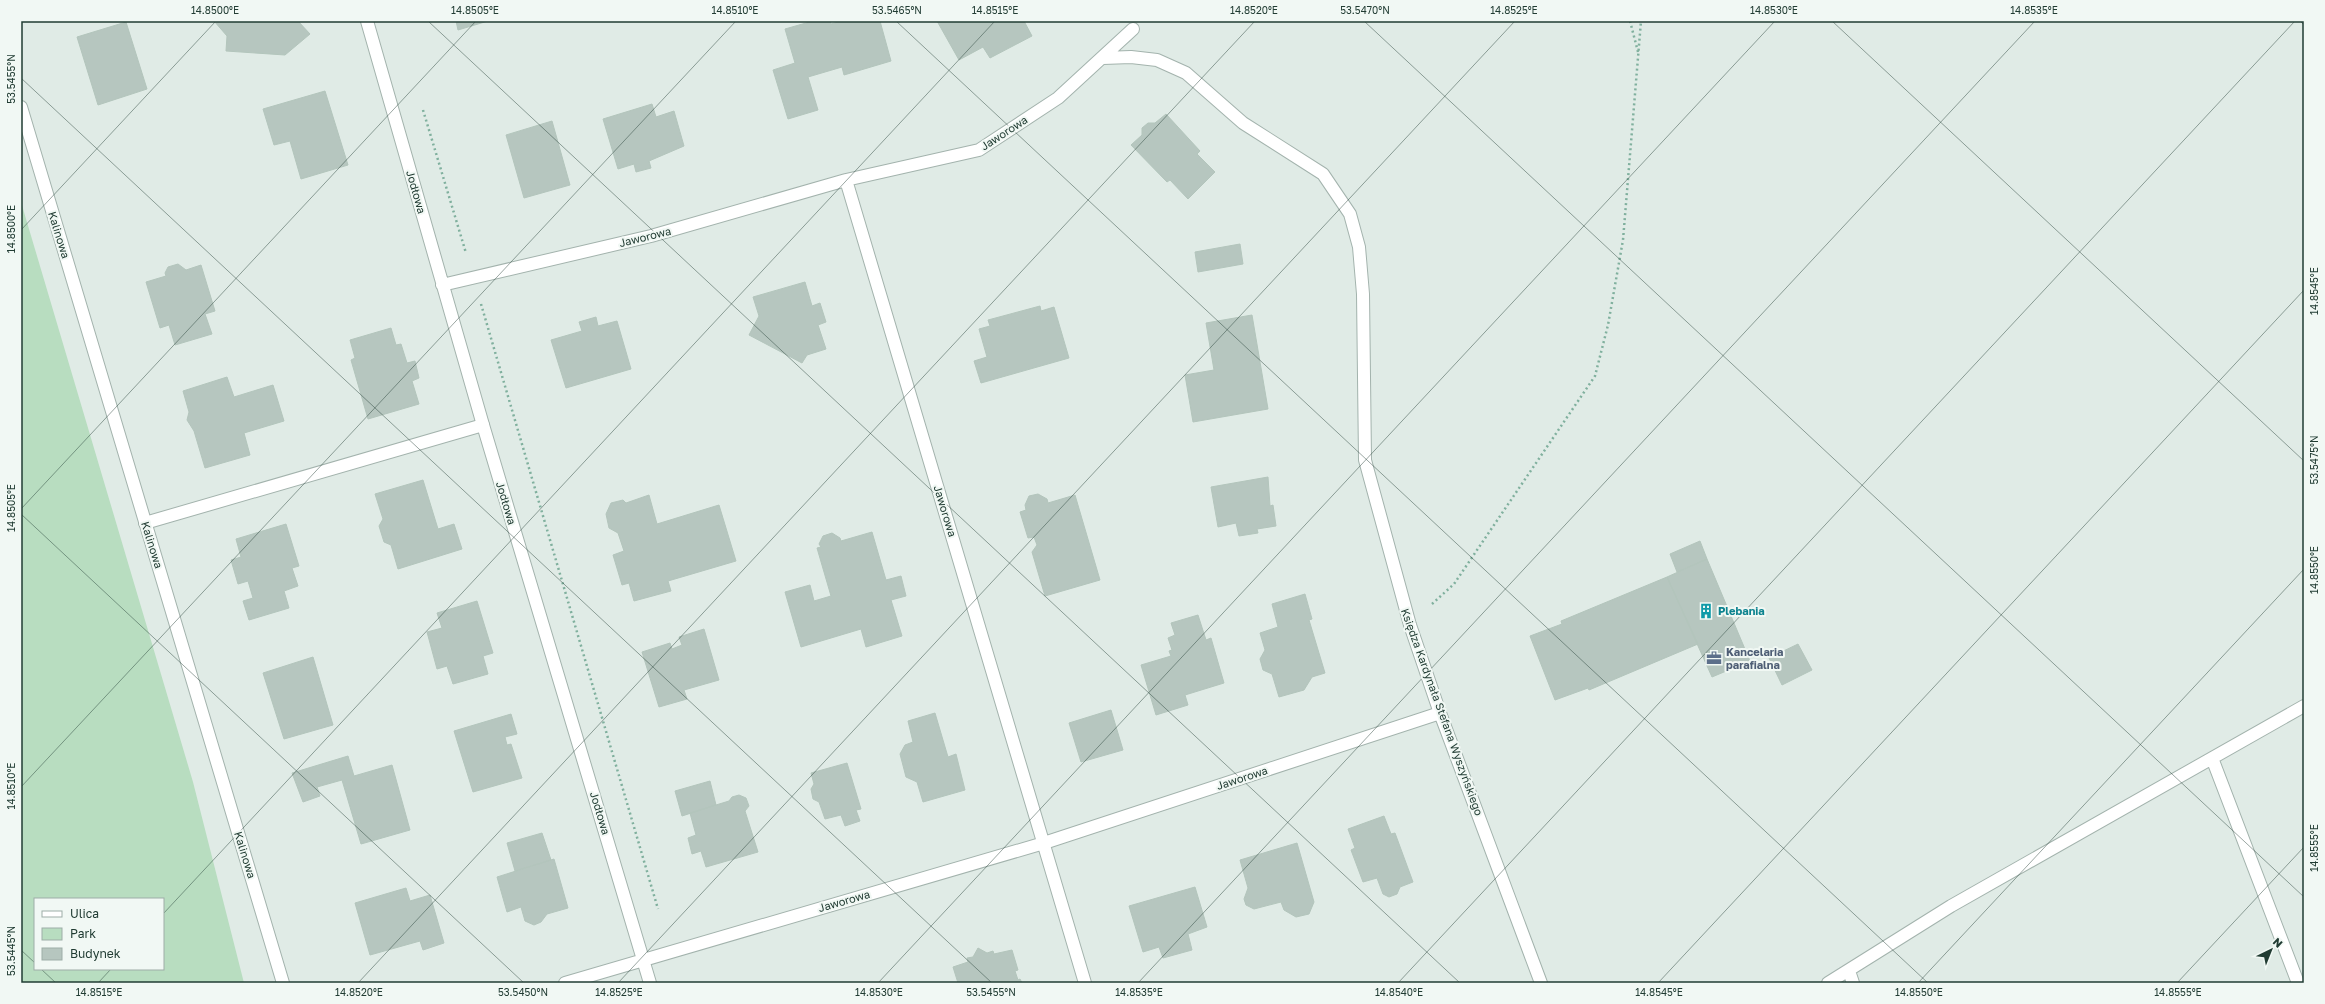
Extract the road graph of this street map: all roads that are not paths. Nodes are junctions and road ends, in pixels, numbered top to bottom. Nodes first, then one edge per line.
1 (367, 21) edge
2 (1133, 29) dead end
3 (1103, 58) junction
4 (21, 107) edge
5 (846, 180) junction
6 (442, 285) junction
7 (483, 425) junction
8 (145, 523) junction
9 (2304, 706) edge
10 (1440, 713) junction
11 (2212, 758) junction
12 (1044, 842) junction
13 (643, 960) junction
14 (1849, 971) junction
15 (283, 983) edge
16 (565, 983) edge
17 (650, 983) edge
18 (1086, 983) edge
19 (1541, 983) edge
20 (1828, 983) edge
21 (1853, 983) edge
22 (2298, 983) edge

1 - 6 street, Jodłowa
2 - 3 street, Jaworowa
3 - 5 street, Jaworowa
3 - 10 street, Księdza Kardynała Stefana Wyszyńskiego
4 - 8 street, Kalinowa
5 - 6 street, Jaworowa
5 - 12 street, Jaworowa
6 - 7 street, Jodłowa
7 - 8 street
7 - 13 street, Jodłowa
8 - 15 street, Kalinowa
9 - 11 street
10 - 12 street, Jaworowa
10 - 19 street, Księdza Kardynała Stefana Wyszyńskiego
11 - 14 street
11 - 22 street
12 - 13 street, Jaworowa
12 - 18 street, Jaworowa
13 - 16 street, Jaworowa
13 - 17 street, Jodłowa
14 - 20 street
14 - 21 street

